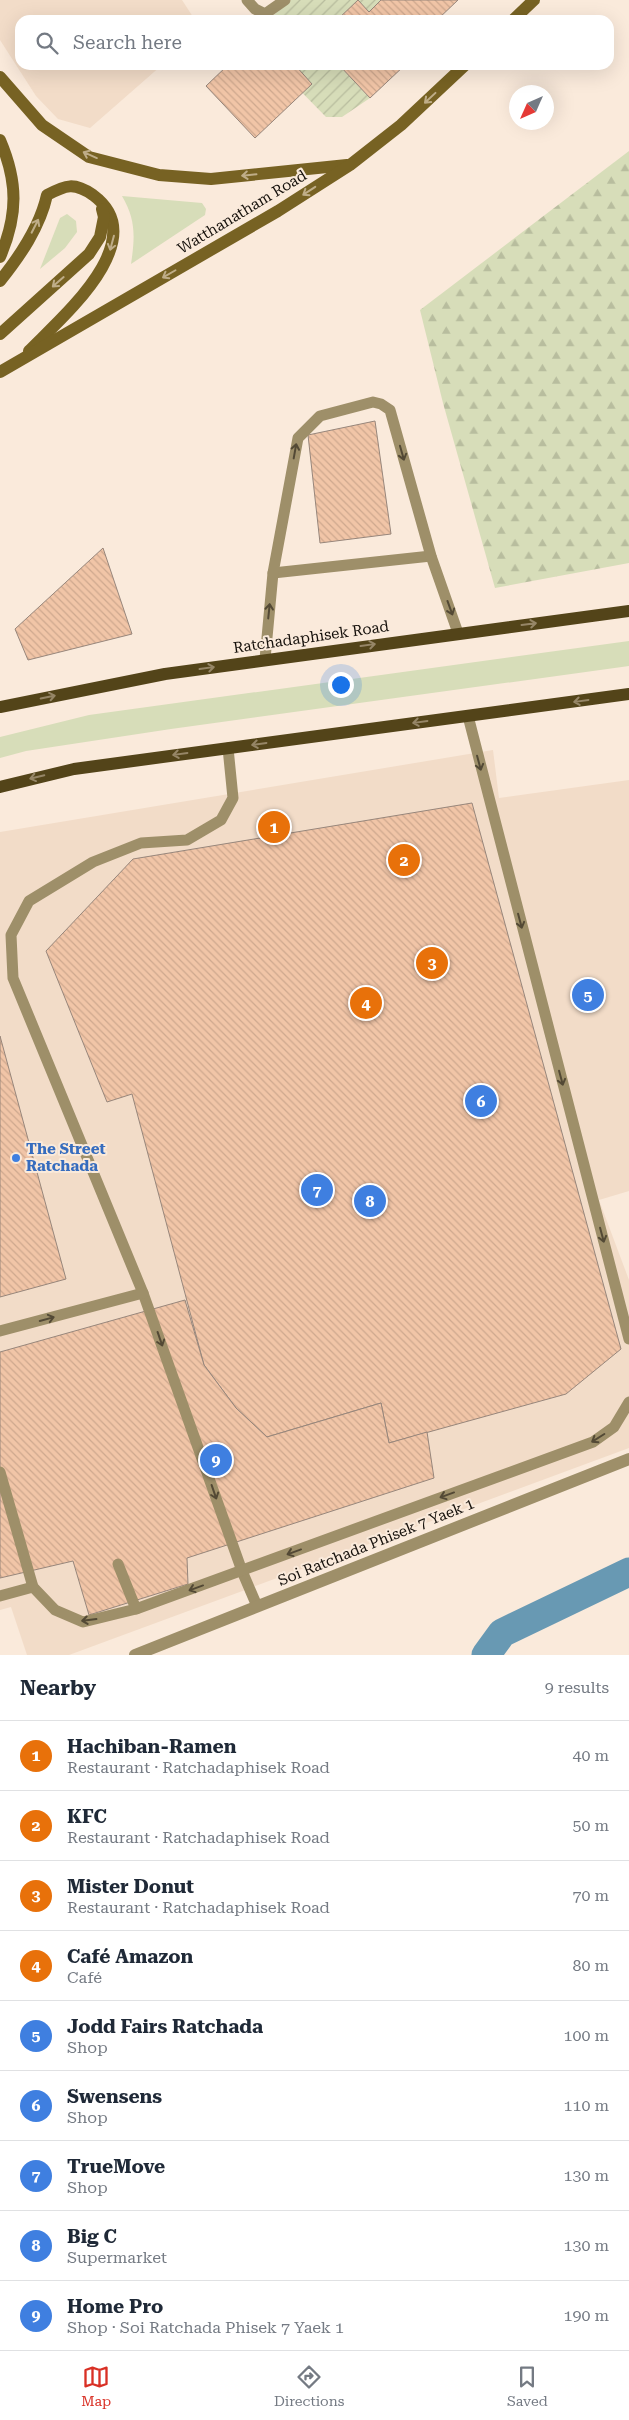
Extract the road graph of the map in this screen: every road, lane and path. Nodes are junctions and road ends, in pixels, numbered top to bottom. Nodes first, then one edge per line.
1 (248, 0) edge
2 (285, 0) edge
3 (534, 0) edge
4 (518, 15) edge
5 (460, 70) edge
6 (0, 77) edge
7 (0, 140) edge
8 (350, 165) junction
9 (98, 200) junction
10 (0, 257) edge
11 (0, 281) edge
12 (0, 334) edge
13 (19, 362) junction
14 (0, 372) edge
15 (431, 556) junction
16 (273, 573) junction
17 (629, 611) edge
18 (458, 633) junction
19 (265, 659) junction
20 (629, 694) edge
21 (0, 707) edge
22 (468, 716) junction
23 (228, 748) junction
24 (0, 787) edge
25 (143, 1293) junction
26 (0, 1331) edge
27 (629, 1339) edge
28 (629, 1402) edge
29 (629, 1459) edge
30 (0, 1472) edge
31 (118, 1564) dead end
32 (242, 1571) junction
33 (33, 1587) junction
34 (0, 1596) edge
35 (257, 1606) junction
36 (136, 1609) junction
37 (135, 1655) edge

1 - 2 lane
3 - 4 street
5 -> 8 street, Watthanatham Road
8 -> 6 street
7 - 10 street
8 -> 13 street, Watthanatham Road
11 -> 9 street
9 -> 12 street
9 -> 13 street
13 - 14 street, Watthanatham Road
15 - 16 lane
16 -> 15 lane
15 -> 18 lane
19 -> 16 lane
18 -> 17 main road, Ratchadaphisek Road
19 -> 18 main road, Ratchadaphisek Road
21 -> 19 main road, Ratchadaphisek Road
20 -> 22 main road
22 -> 23 main road
22 -> 27 lane
23 -> 24 main road
23 - 25 lane
26 -> 25 lane
25 -> 32 lane
28 -> 32 lane
29 - 35 street, Soi Ratchada Phisek 7 Yaek 1
30 - 33 lane
31 - 36 lane
32 - 35 lane
32 -> 36 lane
33 - 34 lane
36 -> 33 lane
35 - 37 street, Soi Ratchada Phisek 7 Yaek 1

